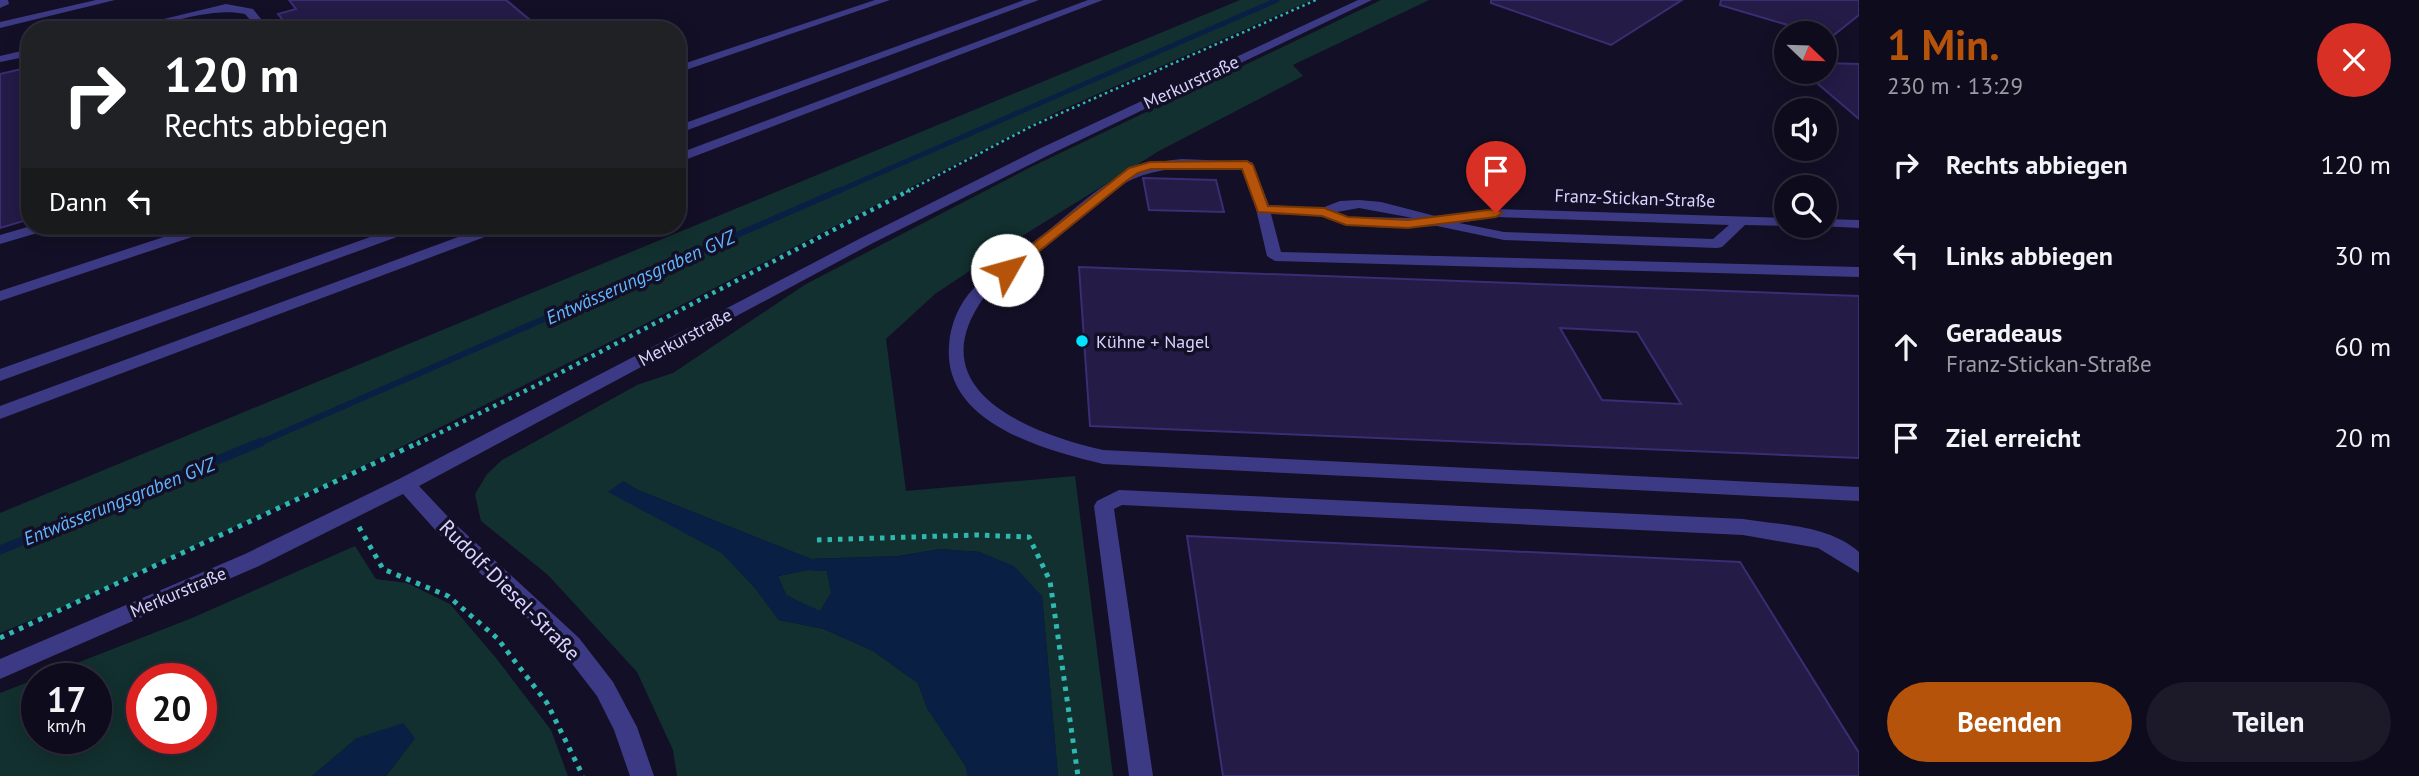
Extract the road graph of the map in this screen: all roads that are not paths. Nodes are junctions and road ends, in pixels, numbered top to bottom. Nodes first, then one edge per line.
1 (3, 0) edge
2 (46, 0) edge
3 (110, 0) edge
4 (885, 0) edge
5 (1034, 0) edge
6 (1098, 0) edge
7 (1367, 0) edge
8 (0, 5) edge
9 (55, 13) junction
10 (21, 21) edge
11 (21, 21) edge
12 (163, 21) edge
13 (258, 21) edge
14 (0, 26) edge
15 (21, 54) edge
16 (0, 59) edge
17 (686, 67) edge
18 (686, 127) edge
19 (686, 156) edge
20 (1263, 209) junction
21 (1742, 220) junction
22 (1441, 221) junction
23 (1774, 221) edge
24 (1837, 223) edge
25 (1859, 224) edge
26 (21, 234) edge
27 (184, 235) edge
28 (389, 235) edge
29 (477, 235) edge
30 (0, 240) edge
31 (1859, 272) edge
32 (0, 296) edge
33 (0, 375) edge
34 (0, 413) edge
35 (406, 484) junction
36 (1859, 494) edge
37 (1859, 565) edge
38 (0, 669) edge
39 (642, 776) edge
40 (1141, 776) edge

1 - 8 street
2 - 9 street
3 - 9 street
4 - 17 street
5 - 18 street
6 - 19 street
7 - 35 street, Merkurstraße
9 - 11 street
10 - 14 street
12 - 13 street
15 - 16 street
20 - 22 street, Franz-Stickan-Straße
20 - 31 street
20 - 36 street
21 - 22 street, Franz-Stickan-Straße
21 - 22 street
21 - 23 street, Franz-Stickan-Straße
24 - 25 street
26 - 30 street
27 - 32 street
28 - 33 street
29 - 34 street
35 - 38 street, Merkurstraße
35 - 39 street, Rudolf-Diesel-Straße
37 - 40 street

